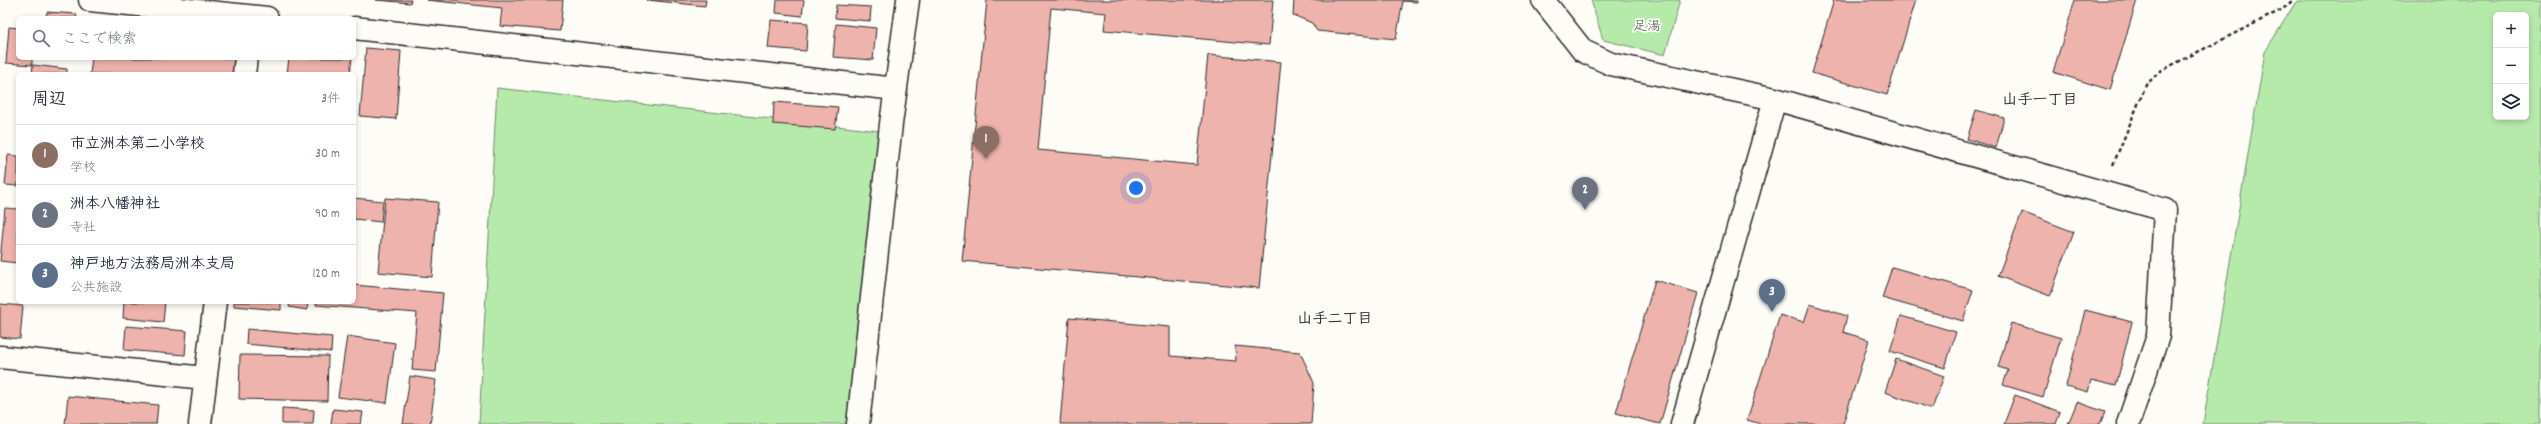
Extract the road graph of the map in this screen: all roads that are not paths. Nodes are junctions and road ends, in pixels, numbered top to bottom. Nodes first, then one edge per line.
1 (90, 0) edge
2 (908, 0) edge
3 (1543, 0) edge
4 (256, 13) edge
5 (356, 28) edge
6 (246, 60) edge
7 (244, 72) edge
8 (896, 89) junction
9 (1775, 99) junction
10 (214, 304) edge
11 (0, 357) edge
12 (205, 378) junction
13 (200, 424) edge
14 (858, 424) edge
15 (1682, 424) edge
16 (2128, 424) edge

1 - 4 street
2 - 8 street
3 - 9 street
5 - 8 street
6 - 7 street
8 - 14 street
9 - 15 street
9 - 16 street
10 - 12 street
11 - 12 street
12 - 13 street

